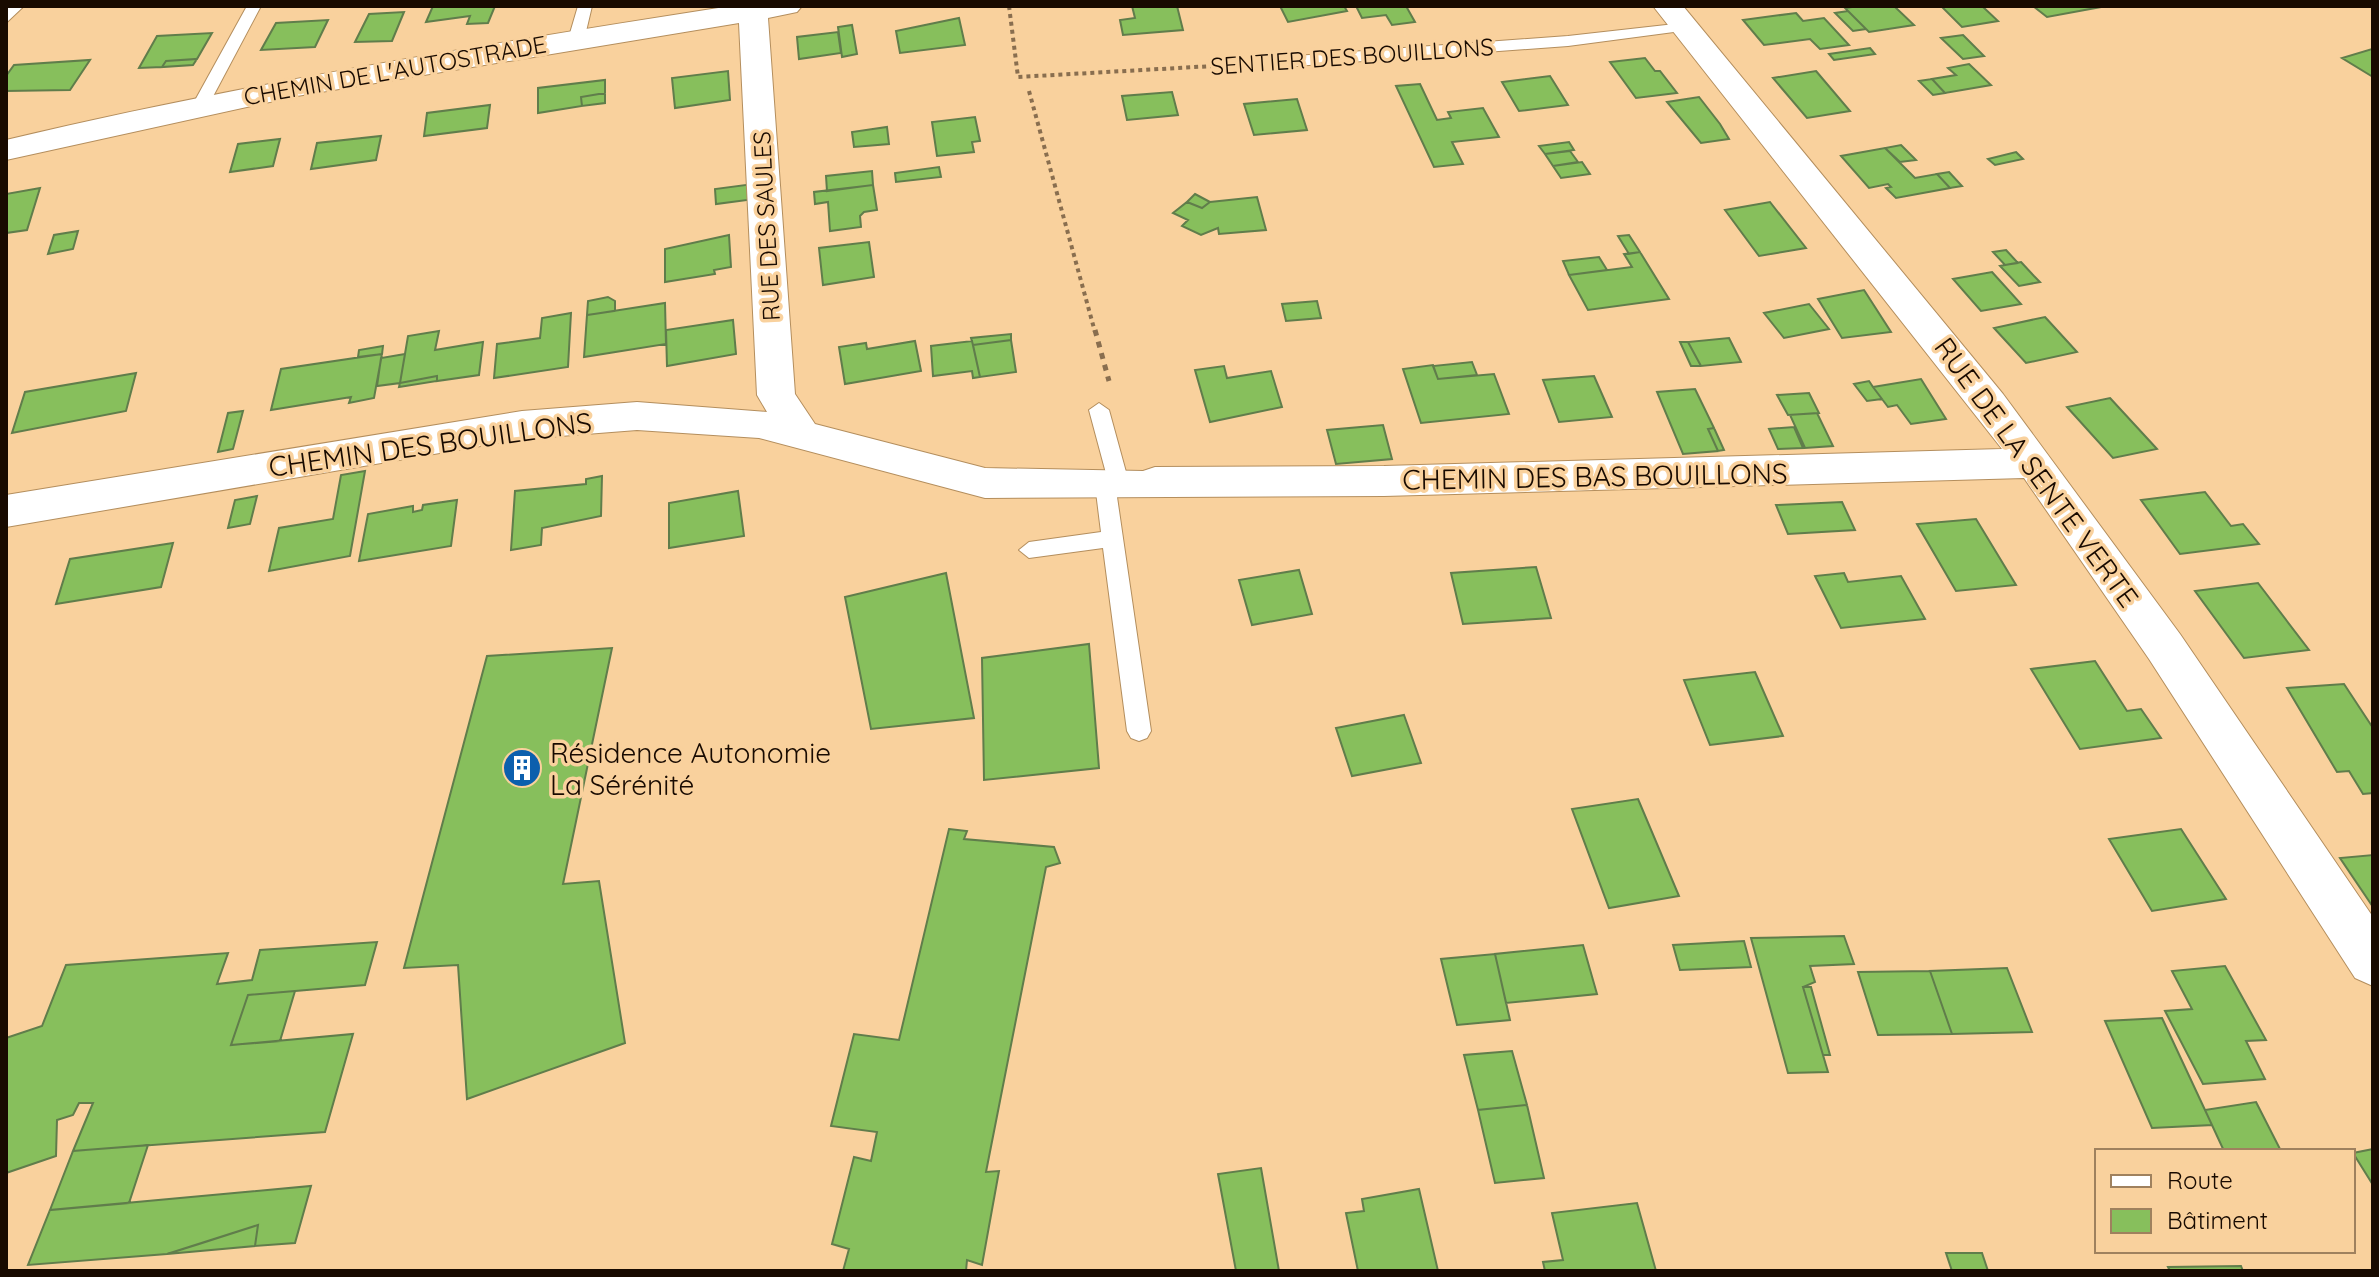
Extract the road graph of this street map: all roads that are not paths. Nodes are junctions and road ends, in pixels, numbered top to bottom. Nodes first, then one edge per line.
1 (17, 6) edge
2 (254, 6) edge
3 (585, 6) edge
4 (787, 6) edge
5 (753, 12) junction
6 (1676, 17) edge
7 (6, 19) edge
8 (576, 40) junction
9 (1282, 62) road end
10 (201, 104) junction
11 (6, 150) edge
12 (1099, 410) dead end
13 (800, 433) junction
14 (2035, 463) junction
15 (1129, 483) junction
16 (6, 511) edge
17 (1111, 539) junction
18 (1029, 550) dead end
19 (1139, 731) dead end
20 (2373, 961) edge

1 - 7 lane
2 - 10 lane
3 - 8 lane
4 - 5 street, CHEMIN DE L'AUTOSTRADE
5 - 8 street, CHEMIN DE L'AUTOSTRADE
5 - 13 street, RUE DES SAULES
6 - 9 lane, SENTIER DES BOUILLONS
6 - 14 street, RUE DE LA SENTE VERTE
8 - 10 street, CHEMIN DE L'AUTOSTRADE
10 - 11 street, CHEMIN DE L'AUTOSTRADE
12 - 15 lane
13 - 15 street, CHEMIN DES BOUILLONS
13 - 16 street, CHEMIN DES BOUILLONS
14 - 15 street, CHEMIN DES BAS BOUILLONS
14 - 20 street, RUE DE LA SENTE VERTE
15 - 17 lane
17 - 18 lane
17 - 19 lane

